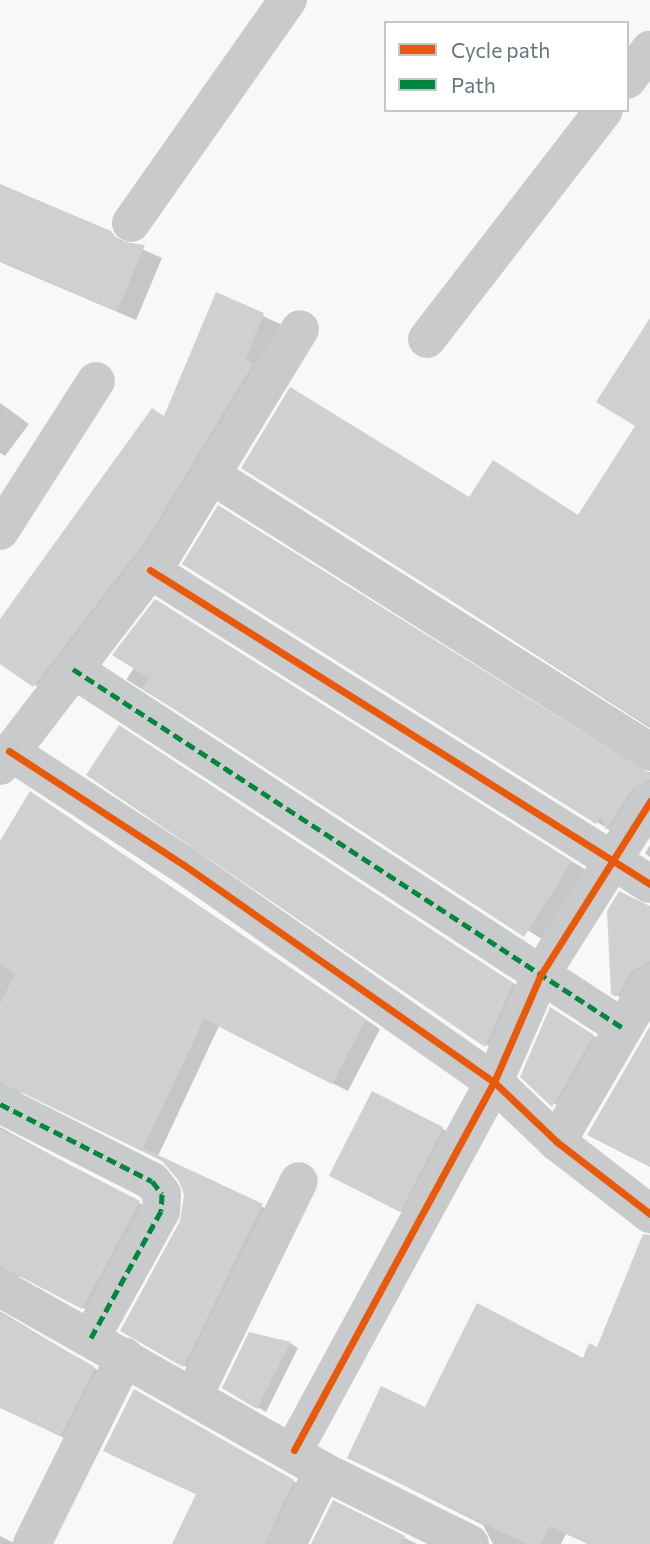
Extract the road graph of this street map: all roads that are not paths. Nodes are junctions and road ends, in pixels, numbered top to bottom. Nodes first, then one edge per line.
1 (288, 0) edge
2 (650, 50) edge
3 (629, 77) edge
4 (602, 112) edge
5 (131, 223) dead end
6 (300, 328) dead end
7 (427, 339) dead end
8 (96, 381) dead end
9 (211, 475) junction
10 (0, 531) edge
11 (150, 570) junction
12 (72, 670) junction
13 (650, 752) edge
14 (4, 759) edge
15 (650, 801) edge
16 (610, 861) junction
17 (650, 884) edge
18 (540, 976) junction
19 (650, 983) edge
20 (623, 1028) junction
21 (494, 1082) junction
22 (0, 1104) edge
23 (557, 1142) junction
24 (299, 1181) dead end
25 (650, 1214) edge
26 (0, 1288) edge
27 (91, 1338) junction
28 (125, 1357) junction
29 (194, 1395) junction
30 (309, 1460) junction
31 (417, 1534) edge
32 (32, 1544) edge
33 (287, 1544) edge
34 (470, 1544) edge

1 - 5 street
2 - 3 street
4 - 7 street
6 - 9 street
8 - 10 street
9 - 11 street
9 - 13 street
11 - 12 street
11 - 16 street
12 - 14 street
12 - 18 street
14 - 21 street
15 - 16 street
16 - 17 street
16 - 18 street
18 - 20 street
18 - 21 street
19 - 20 street
20 - 23 street
21 - 23 street
21 - 30 street
22 - 27 street
23 - 25 street
24 - 29 street
26 - 27 street
27 - 28 street
28 - 29 street
28 - 32 street
29 - 30 street
30 - 31 street
30 - 33 street
31 - 34 street

